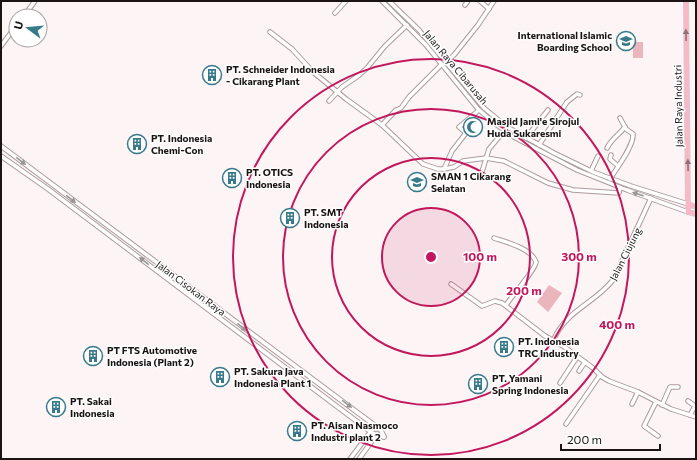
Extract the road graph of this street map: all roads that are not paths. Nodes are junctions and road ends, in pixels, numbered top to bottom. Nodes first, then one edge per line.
1 (346, 1) edge
2 (382, 1) edge
3 (389, 1) edge
4 (468, 1) edge
5 (480, 1) edge
6 (494, 1) edge
7 (686, 1) edge
8 (465, 5) dead end
9 (489, 9) junction
10 (336, 13) dead end
11 (407, 25) junction
12 (270, 32) dead end
13 (8, 37) edge
14 (1, 46) edge
15 (446, 62) junction
16 (442, 64) junction
17 (337, 91) junction
18 (580, 95) dead end
19 (329, 101) dead end
20 (479, 110) junction
21 (548, 110) dead end
22 (485, 113) junction
23 (620, 118) dead end
24 (503, 124) junction
25 (382, 125) junction
26 (625, 127) junction
27 (500, 128) junction
28 (504, 131) junction
29 (526, 138) junction
30 (539, 145) junction
31 (1, 146) edge
32 (607, 148) dead end
33 (611, 155) dead end
34 (1, 156) edge
35 (598, 156) dead end
36 (486, 158) junction
37 (618, 166) junction
38 (444, 169) junction
39 (591, 171) junction
40 (481, 175) dead end
41 (610, 179) junction
42 (620, 188) junction
43 (653, 193) junction
44 (651, 198) junction
45 (688, 204) junction
46 (696, 207) edge
47 (688, 212) junction
48 (696, 214) edge
49 (494, 238) dead end
50 (451, 284) dead end
51 (506, 305) junction
52 (553, 341) junction
53 (577, 357) junction
54 (585, 362) junction
55 (579, 371) dead end
56 (600, 375) junction
57 (560, 383) dead end
58 (678, 387) dead end
59 (638, 392) junction
60 (688, 401) dead end
61 (656, 402) junction
62 (632, 404) dead end
63 (662, 405) junction
64 (690, 415) junction
65 (696, 417) edge
66 (566, 424) dead end
67 (375, 426) junction
68 (381, 430) junction
69 (371, 432) junction
70 (377, 435) junction
71 (658, 436) dead end
72 (350, 459) edge
73 (359, 459) edge

1 - 10 street
2 - 11 street, Jalan Raya Cibarusah
3 - 15 street, Jalan Raya Cibarusah
4 - 8 street
5 - 9 street
6 - 9 street
45 -> 7 main road, Jalan Raya Industri
9 - 15 street
11 - 16 street, Jalan Raya Cibarusah
11 - 17 street
12 - 17 street
13 - 14 street
15 - 22 street, Jalan Raya Cibarusah
16 - 20 street, Jalan Raya Cibarusah
16 - 25 street
17 - 19 street
17 - 25 street
18 - 30 street
20 - 22 street, Jalan Raya Cibarusah
20 - 38 street
21 - 29 street
22 - 24 street, Jalan Raya Cibarusah
22 - 27 street, Jalan Raya Cibarusah
23 - 26 street
24 - 27 street
24 - 29 street, Jalan Raya Cibarusah
25 - 38 street
26 - 32 street
26 - 37 street
27 - 28 street, Jalan Raya Cibarusah
28 - 36 street
28 - 42 street, Jalan Raya Cibarusah
29 - 30 street, Jalan Raya Cibarusah
30 - 39 street, Jalan Raya Cibarusah
31 -> 67 street, Jalan Cisokan Raya
33 - 37 street
69 -> 34 street, Jalan Cisokan Raya
35 - 39 street
36 - 38 street
36 - 40 street
36 - 42 street
37 - 41 street
39 - 41 street, Jalan Raya Cibarusah
41 - 43 street, Jalan Raya Cibarusah
44 -> 42 street, Jalan Raya Cibarusah
43 - 44 street, Jalan Ciujung
43 - 45 street, Jalan Raya Cibarusah
44 - 47 street, Jalan Raya Cibarusah
44 - 52 street, Jalan Ciujung
45 - 46 main road, Jalan Raya Cibarusah
45 - 47 main road, Jalan Raya Industri
47 - 48 main road, Jalan Raya Cibarusah
49 - 51 street
50 - 51 street
51 - 52 street
52 - 53 street
53 - 54 street
53 - 57 street
54 - 55 street
54 - 56 street
56 - 59 street
56 - 66 street
58 - 63 street
59 - 61 street
59 - 62 street
60 - 64 street
61 - 63 street
61 - 71 street
63 - 64 street
64 - 65 street
67 - 68 street, Jalan Cisokan Raya
67 - 69 street
68 - 70 street
68 - 70 street, Jalan Cisokan Raya
69 - 70 street, Jalan Cisokan Raya
69 - 72 street
70 - 73 street

